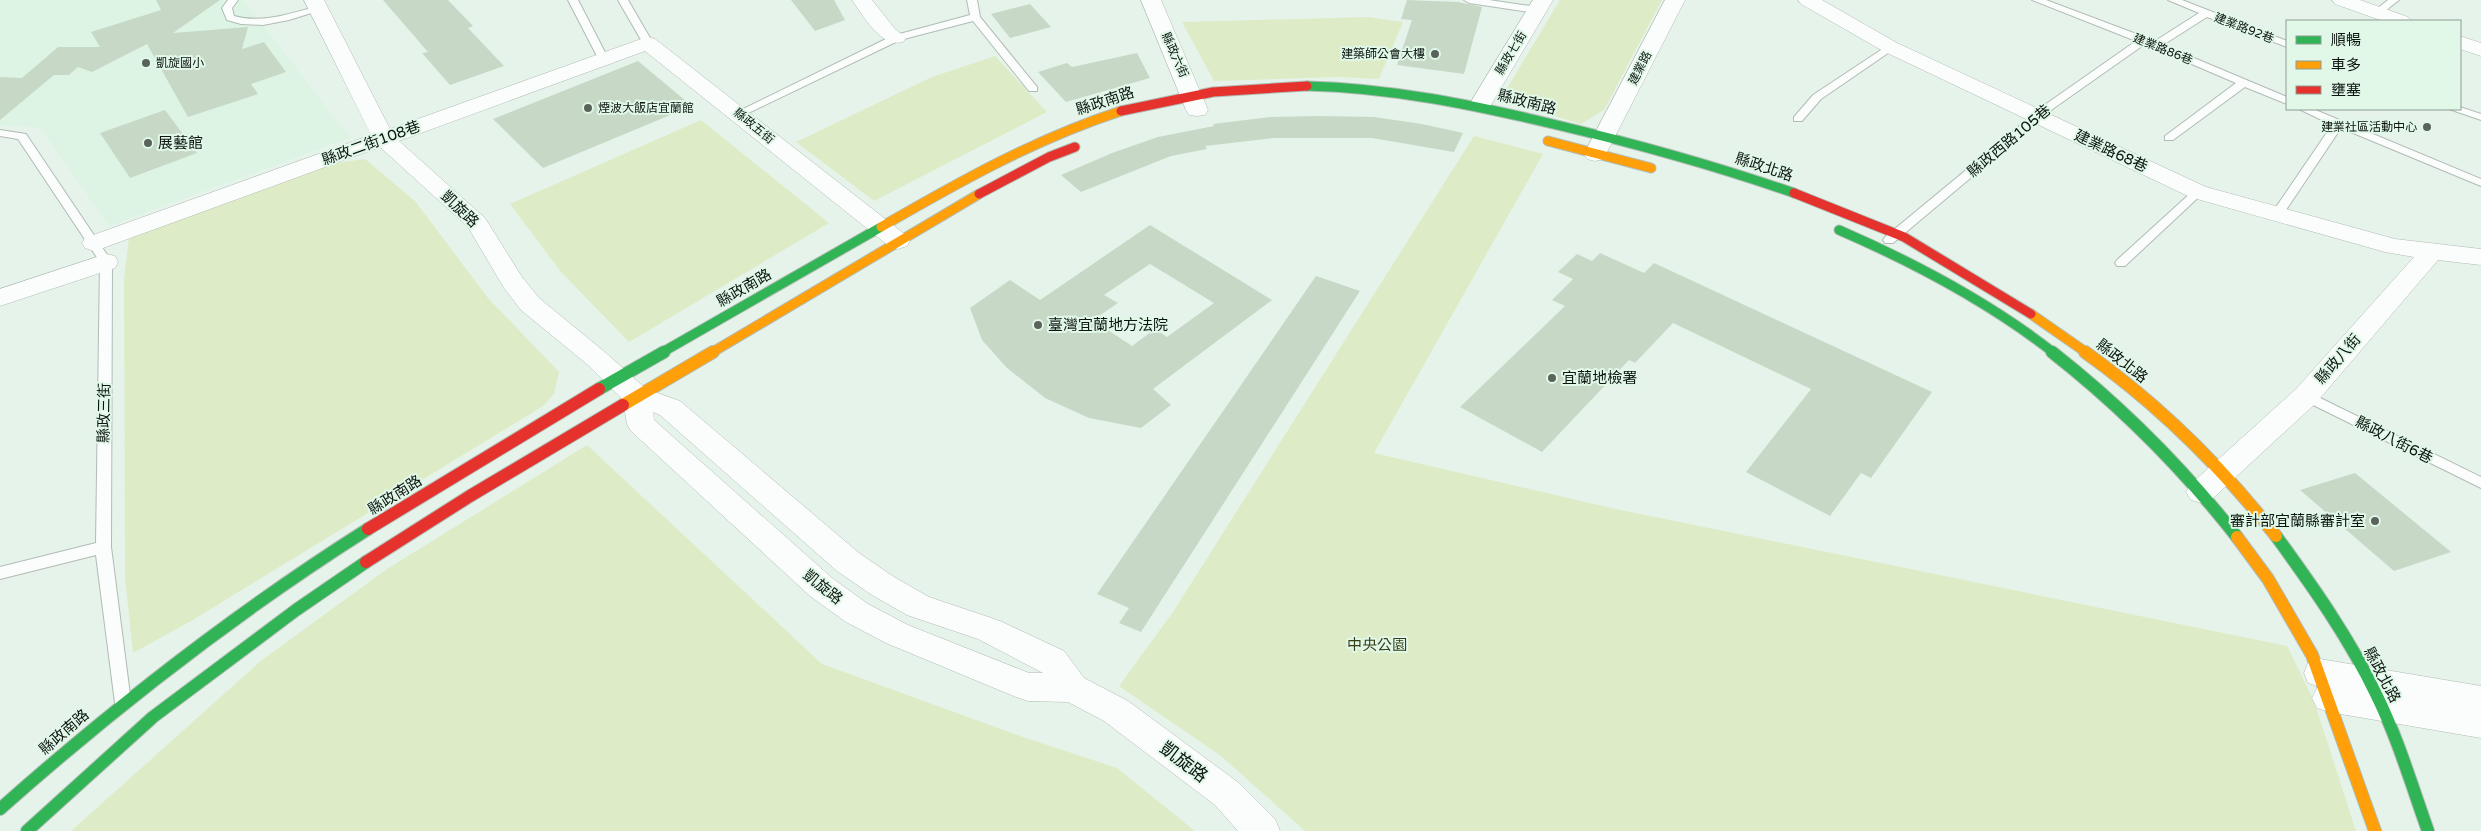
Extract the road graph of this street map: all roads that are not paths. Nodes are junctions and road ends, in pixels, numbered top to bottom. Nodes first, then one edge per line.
1 (233, 0) edge
2 (573, 0) edge
3 (623, 0) edge
4 (862, 0) edge
5 (972, 0) edge
6 (1150, 0) edge
7 (1469, 0) edge
8 (1675, 0) edge
9 (2037, 0) edge
10 (2342, 0) edge
11 (2394, 0) edge
12 (1813, 1) edge
13 (2180, 1) edge
14 (2051, 2) edge
15 (316, 4) edge
16 (1540, 5) edge
17 (2206, 13) junction
18 (2378, 13) junction
19 (976, 17) junction
20 (2398, 20) edge
21 (896, 38) junction
22 (2144, 40) junction
23 (2461, 42) edge
24 (648, 43) junction
25 (2286, 44) edge
26 (2156, 45) junction
27 (1890, 47) junction
28 (2481, 50) edge
29 (604, 60) junction
30 (2243, 82) junction
31 (1033, 89) dead end
32 (2286, 101) edge
33 (1480, 105) junction
34 (1196, 106) junction
35 (2306, 110) edge
36 (2457, 110) edge
37 (738, 114) junction
38 (2038, 117) junction
39 (2481, 117) edge
40 (1798, 119) dead end
41 (2339, 123) junction
42 (0, 133) edge
43 (2169, 138) dead end
44 (384, 139) junction
45 (1540, 140) dead end
46 (1084, 143) dead end
47 (1600, 145) junction
48 (1664, 171) dead end
49 (2481, 183) edge
50 (2198, 192) junction
51 (2276, 216) junction
52 (1826, 225) dead end
53 (889, 234) junction
54 (1897, 234) junction
55 (1880, 248) junction
56 (2432, 252) junction
57 (100, 253) junction
58 (2481, 257) edge
59 (2121, 263) dead end
60 (0, 298) edge
61 (626, 388) junction
62 (2306, 396) junction
63 (2224, 472) junction
64 (2481, 483) edge
65 (2201, 492) junction
66 (103, 547) junction
67 (0, 573) edge
68 (2324, 685) junction
69 (2376, 695) junction
70 (2481, 700) edge
71 (121, 703) junction
72 (153, 717) junction
73 (2481, 724) edge
74 (0, 809) edge
75 (27, 831) edge
76 (1262, 831) edge
77 (2375, 831) edge
78 (2428, 831) edge

1 - 15 lane
2 - 29 lane
3 - 24 lane, 縣政五街
4 - 21 street
5 - 19 lane
6 - 34 street, 縣政六街
7 - 16 lane
8 - 47 street, 建業路
9 - 14 lane, 建業路86巷
10 - 18 street
11 - 18 lane
12 - 27 street, 建業路68巷
13 - 17 lane, 建業路92巷
14 - 22 lane, 建業路86巷
15 - 44 street, 凱旋路
16 - 33 street, 縣政七街
17 - 25 lane, 建業路92巷
17 - 26 lane
18 - 20 street
19 - 21 lane
19 - 31 lane
21 - 37 lane
22 - 26 lane, 建業路86巷
22 - 38 lane, 縣政西路105巷
23 - 28 street
24 - 29 street, 縣政二街108巷
24 - 37 street, 縣政五街
26 - 30 lane, 建業路86巷
27 - 38 street, 建業路68巷
27 - 40 lane
29 - 44 street, 縣政二街108巷
30 - 32 lane, 建業路86巷
30 - 43 lane
33 - 34 street, 縣政南路
33 - 47 street, 縣政南路
34 - 53 street, 縣政南路
35 - 41 lane
36 - 39 lane
37 - 53 street, 縣政五街
38 - 50 street, 建業路68巷
38 - 54 lane, 縣政西路105巷
41 - 49 lane
41 - 51 lane
42 - 57 lane
44 - 57 street, 縣政二街108巷
44 - 61 street, 凱旋路
45 - 47 street
46 - 53 street, 縣政南路
47 - 48 street
47 - 54 street, 縣政北路
50 - 51 street, 建業路68巷
50 - 59 lane
51 - 56 street, 建業路68巷
52 - 55 street
53 - 61 street, 縣政南路
53 - 61 street, 縣政南路
54 - 55 lane, 縣政西路105巷
54 - 63 street, 縣政北路
55 - 65 street
56 - 58 street
56 - 62 street, 縣政八街
57 - 60 street, 縣政二街108巷
57 - 66 lane, 縣政三街
61 - 71 street, 縣政南路
61 - 72 street, 縣政南路
61 - 76 street, 凱旋路
62 - 63 street, 縣政八街
62 - 64 lane, 縣政八街6巷
63 - 65 street, 縣政八街
63 - 69 street, 縣政北路
65 - 68 street
66 - 67 lane
66 - 71 lane, 縣政三街
68 - 69 street
68 - 77 street
69 - 70 street
69 - 73 street
69 - 78 street, 縣政北路
71 - 72 lane
71 - 74 street, 縣政南路
72 - 75 street, 縣政南路

